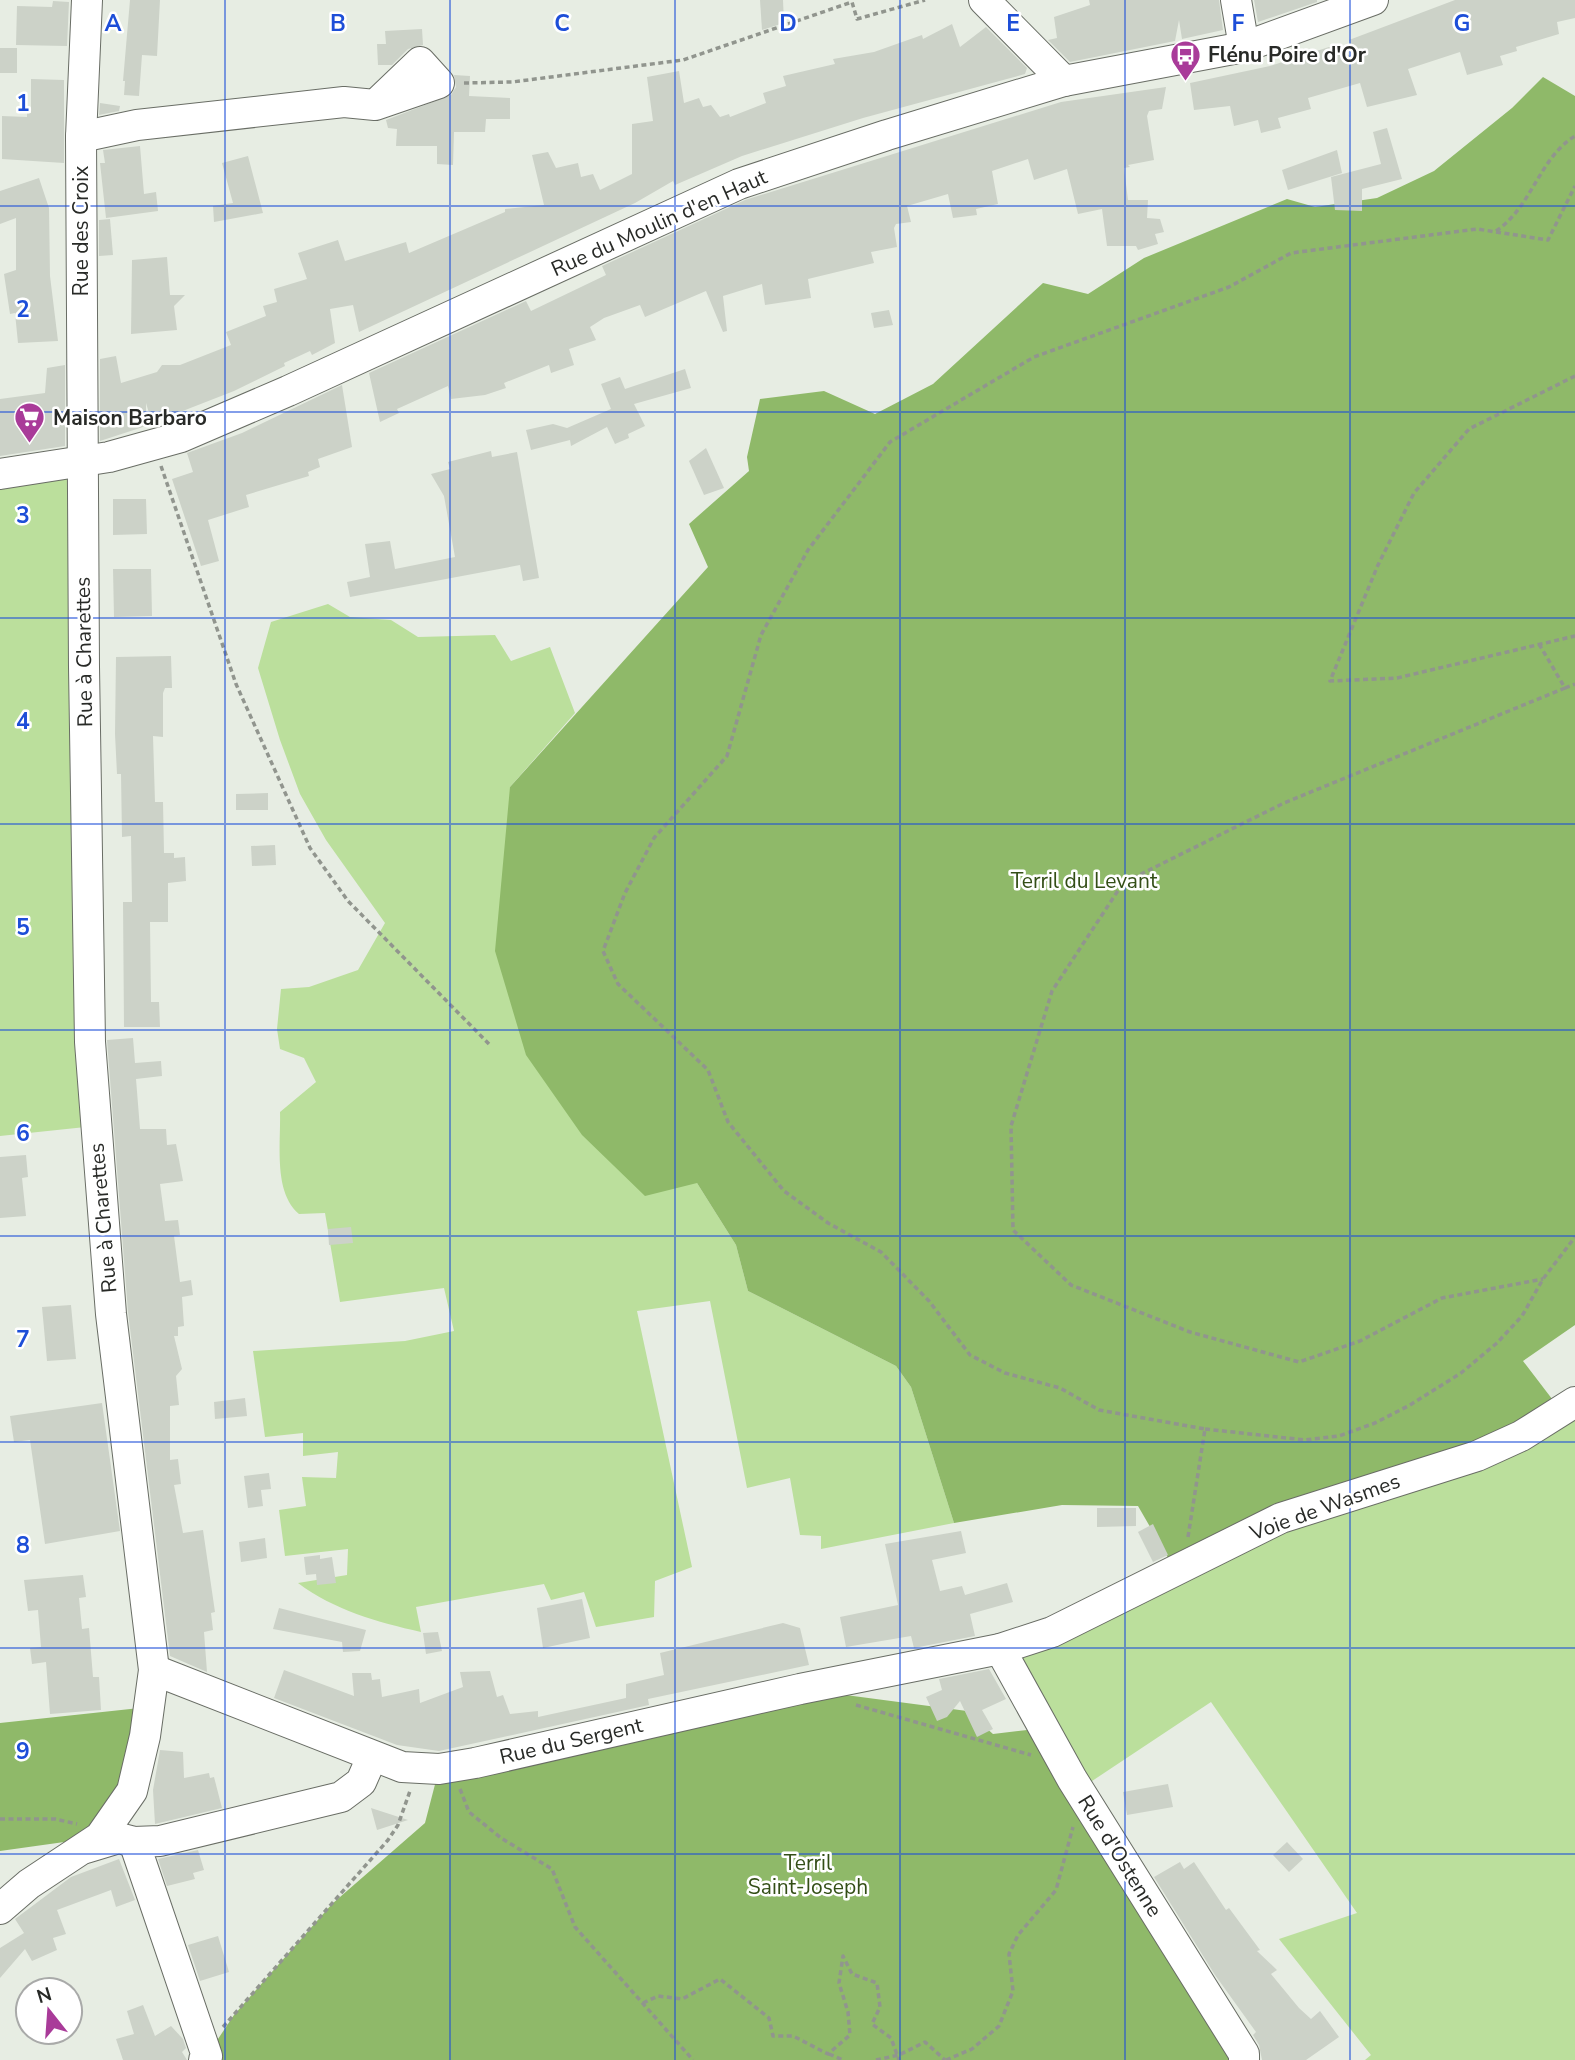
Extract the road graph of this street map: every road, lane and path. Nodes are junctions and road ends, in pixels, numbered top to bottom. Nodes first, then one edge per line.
1 (87, 0) edge
2 (925, 0) edge
3 (984, 0) edge
4 (1237, 0) edge
5 (1373, 0) edge
6 (1244, 47) junction
7 (1064, 81) junction
8 (439, 83) joint
9 (1575, 136) edge
10 (81, 137) junction
11 (1575, 186) edge
12 (1495, 232) junction
13 (1575, 376) edge
14 (154, 444) junction
15 (82, 462) junction
16 (0, 474) edge
17 (1575, 636) edge
18 (1539, 644) junction
19 (1575, 684) edge
20 (1564, 688) junction
21 (489, 1044) dead end
22 (1575, 1237) edge
23 (1543, 1279) junction
24 (1575, 1402) edge
25 (1205, 1429) junction
26 (1186, 1564) junction
27 (1000, 1649) junction
28 (154, 1670) junction
29 (852, 1703) dead end
30 (372, 1757) junction
31 (1064, 1764) junction
32 (453, 1767) junction
33 (418, 1769) junction
34 (0, 1819) edge
35 (1074, 1824) dead end
36 (93, 1842) junction
37 (134, 1842) junction
38 (0, 1909) edge
39 (643, 2003) junction
40 (828, 2054) junction
41 (205, 2058) edge
42 (899, 2058) edge
43 (693, 2060) edge
44 (843, 2060) edge
45 (876, 2060) edge
46 (946, 2060) edge
47 (1244, 2060) edge

1 - 10 street, Rue des Croix
2 - 8 path
3 - 7 street
4 - 6 street
5 - 6 street, Rue du Moulin d'en Haut
6 - 7 street, Rue du Moulin d'en Haut
7 - 14 street, Rue du Moulin d'en Haut
8 - 10 street
9 - 12 path
10 - 15 street, Rue des Croix
11 - 12 path
12 - 25 path
13 - 18 path
14 - 15 street, Rue du Moulin d'en Haut
14 - 21 path
15 - 16 street, Rue du Moulin d'en Haut
15 - 28 street, Rue à Charettes
17 - 18 path
18 - 20 path
19 - 20 path
20 - 23 path
22 - 23 path
23 - 25 path
24 - 26 street, Voie de Wasmes
25 - 26 path
26 - 27 street, Voie de Wasmes
27 - 31 street, Rue d'Ostenne
27 - 32 street, Rue du Sergent
28 - 30 street, Rue du Sergent
28 - 36 street, Rue à Charettes
29 - 31 path
30 - 33 street, Rue du Sergent
30 - 37 street
31 - 47 street, Rue d'Ostenne
32 - 33 street, Rue du Sergent
32 - 39 path
33 - 41 path
34 - 36 path
35 - 46 path
36 - 37 street
36 - 38 street, Rue à Charettes
37 - 41 street
39 - 40 path
39 - 43 path
40 - 42 path
40 - 44 path
42 - 45 path
42 - 46 path

